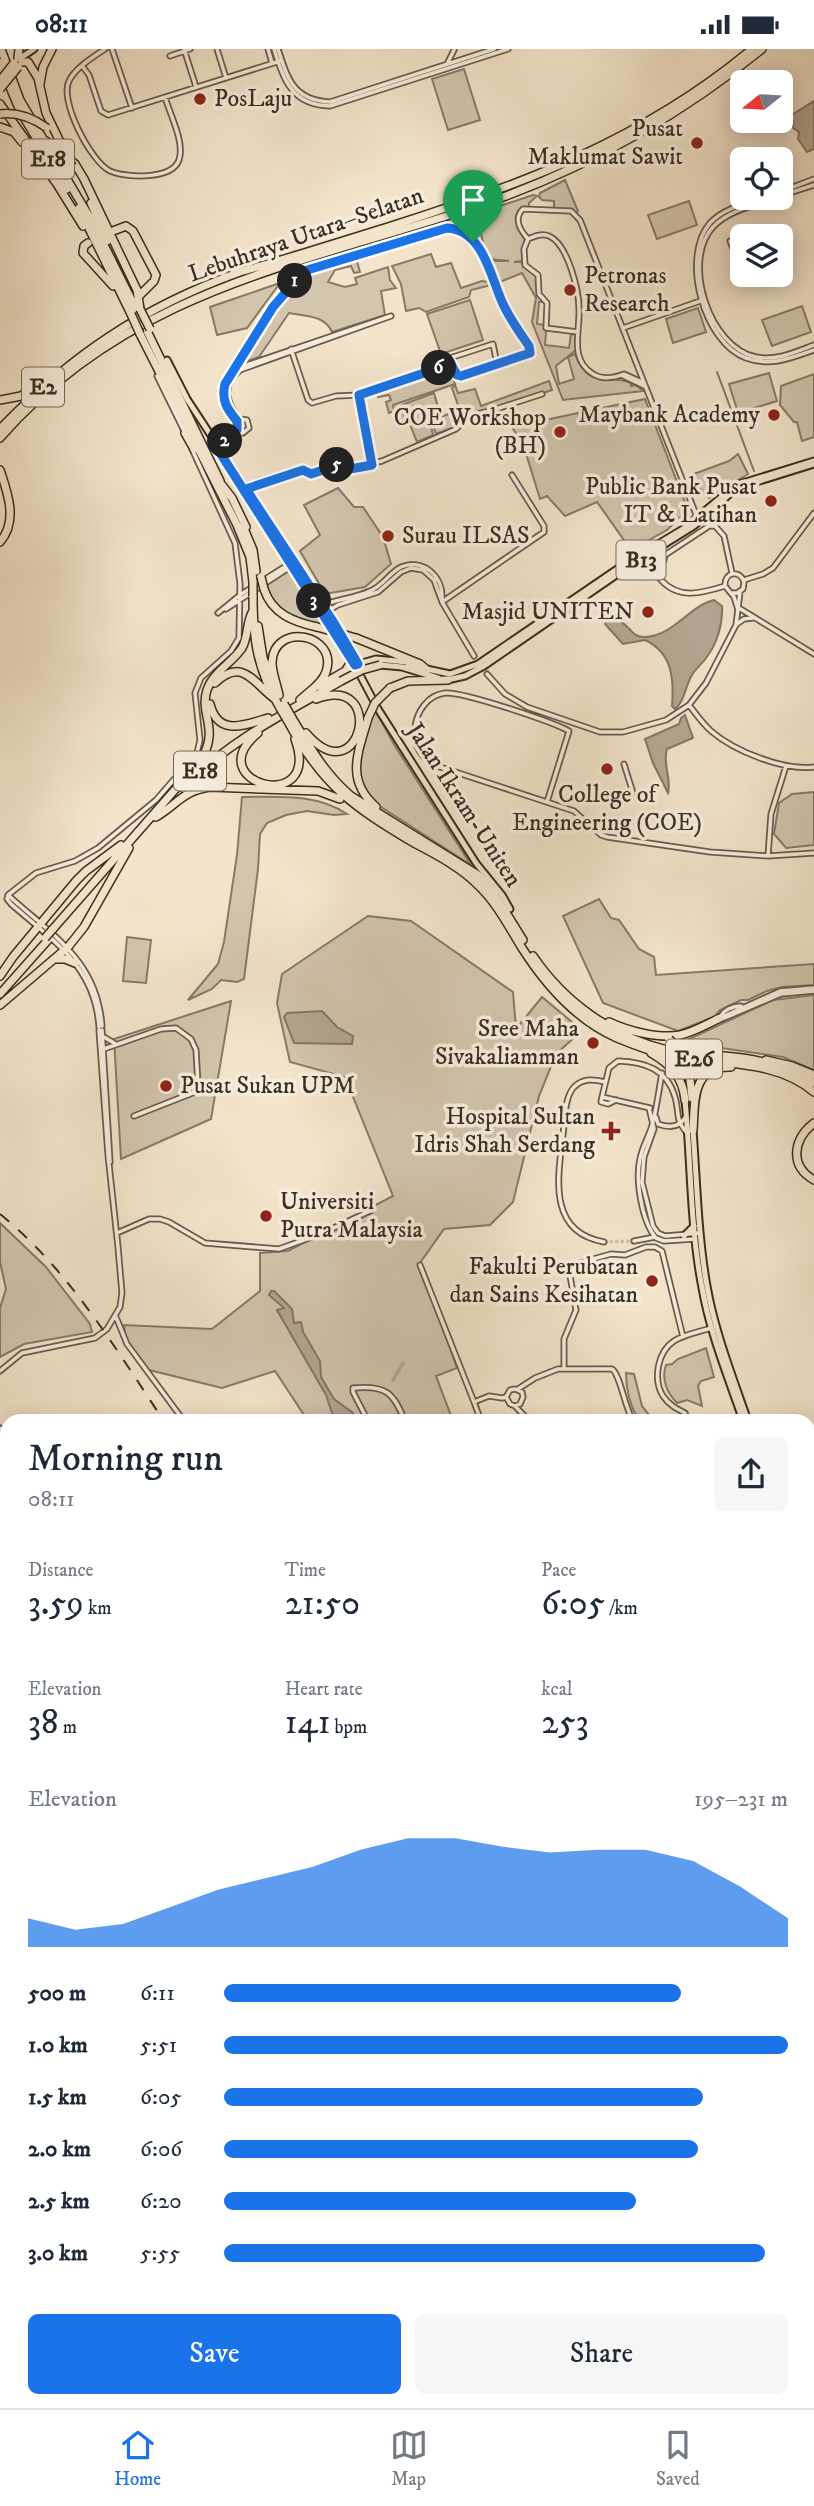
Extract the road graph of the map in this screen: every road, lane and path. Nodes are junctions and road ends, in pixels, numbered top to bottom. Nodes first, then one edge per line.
1 (1, 49) edge
2 (34, 49) edge
3 (52, 49) edge
4 (105, 49) edge
5 (112, 49) edge
6 (190, 49) edge
7 (217, 49) edge
8 (268, 49) edge
9 (276, 49) edge
10 (454, 49) edge
11 (494, 49) edge
12 (508, 49) edge
13 (752, 49) edge
14 (762, 49) edge
15 (184, 50) edge
16 (170, 56) dead end
17 (465, 57) junction
18 (20, 58) edge
19 (277, 61) junction
20 (0, 63) edge
21 (446, 64) junction
22 (82, 67) junction
23 (226, 78) junction
24 (0, 81) edge
25 (196, 87) junction
26 (0, 89) edge
27 (40, 89) junction
28 (165, 97) junction
29 (0, 104) edge
30 (132, 108) junction
31 (0, 114) edge
32 (0, 127) edge
33 (37, 130) junction
34 (62, 147) junction
35 (814, 182) edge
36 (793, 190) edge
37 (71, 207) junction
38 (730, 210) edge
39 (742, 210) edge
40 (113, 230) dead end
41 (528, 239) junction
42 (88, 243) dead end
43 (101, 252) junction
44 (122, 280) junction
45 (139, 296) junction
46 (123, 297) junction
47 (703, 300) junction
48 (136, 311) junction
49 (623, 328) junction
50 (146, 331) junction
51 (578, 332) junction
52 (146, 347) junction
53 (814, 348) edge
54 (90, 349) junction
55 (292, 351) junction
56 (167, 360) joint
57 (451, 364) junction
58 (497, 364) junction
59 (234, 369) junction
60 (157, 376) joint
61 (645, 385) junction
62 (542, 394) dead end
63 (359, 395) junction
64 (0, 400) edge
65 (238, 420) junction
66 (0, 429) edge
67 (238, 431) junction
68 (185, 433) junction
69 (0, 438) edge
70 (218, 450) junction
71 (814, 462) edge
72 (372, 465) junction
73 (0, 470) edge
74 (211, 472) junction
75 (512, 475) dead end
76 (3, 487) edge
77 (245, 488) junction
78 (247, 497) junction
79 (814, 513) edge
80 (697, 517) junction
81 (0, 537) edge
82 (0, 542) edge
83 (654, 552) junction
84 (285, 555) junction
85 (641, 560) junction
86 (664, 560) dead end
87 (653, 567) junction
88 (295, 571) junction
89 (732, 573) junction
90 (257, 580) junction
91 (744, 580) junction
92 (725, 586) junction
93 (740, 591) junction
94 (258, 593) junction
95 (731, 593) junction
96 (240, 597) junction
97 (442, 601) junction
98 (338, 603) junction
99 (322, 605) junction
100 (738, 609) junction
101 (253, 611) junction
102 (326, 612) junction
103 (754, 618) junction
104 (736, 625) junction
105 (344, 647) junction
106 (814, 654) edge
107 (474, 656) dead end
108 (379, 664) joint
109 (357, 665) junction
110 (424, 671) junction
111 (361, 674) junction
112 (487, 674) dead end
113 (342, 676) junction
114 (448, 680) junction
115 (277, 697) junction
116 (305, 699) junction
117 (689, 705) junction
118 (270, 719) junction
119 (292, 725) junction
120 (624, 764) dead end
121 (786, 766) junction
122 (814, 767) edge
123 (184, 780) junction
124 (633, 793) dead end
125 (548, 804) junction
126 (359, 809) junction
127 (156, 817) junction
128 (403, 828) junction
129 (416, 840) junction
130 (130, 844) junction
131 (768, 848) junction
132 (814, 853) edge
133 (761, 855) junction
134 (774, 855) junction
135 (768, 856) junction
136 (510, 909) joint
137 (38, 925) junction
138 (46, 939) junction
139 (525, 943) junction
140 (66, 949) junction
141 (55, 959) junction
142 (75, 963) junction
143 (0, 976) edge
144 (0, 989) edge
145 (814, 989) edge
146 (0, 994) edge
147 (96, 997) junction
148 (0, 1005) edge
149 (584, 1009) junction
150 (720, 1017) junction
151 (101, 1028) junction
152 (666, 1037) junction
153 (115, 1044) junction
154 (637, 1045) junction
155 (102, 1048) junction
156 (105, 1058) junction
157 (753, 1063) junction
158 (661, 1075) junction
159 (814, 1075) edge
160 (605, 1082) junction
161 (814, 1083) edge
162 (814, 1092) edge
163 (685, 1100) joint
164 (649, 1108) junction
165 (655, 1109) junction
166 (134, 1116) dead end
167 (686, 1116) junction
168 (677, 1119) junction
169 (653, 1124) junction
170 (679, 1124) junction
171 (814, 1126) edge
172 (691, 1132) junction
173 (110, 1164) junction
174 (814, 1175) edge
175 (814, 1180) edge
176 (372, 1210) dead end
177 (694, 1225) junction
178 (117, 1233) junction
179 (698, 1236) junction
180 (655, 1237) junction
181 (685, 1238) junction
182 (634, 1241) tunnel mouth
183 (604, 1242) tunnel mouth
184 (696, 1249) junction
185 (420, 1265) dead end
186 (116, 1317) junction
187 (711, 1328) junction
188 (683, 1337) junction
189 (564, 1369) junction
190 (1, 1371) edge
191 (520, 1390) junction
192 (505, 1398) junction
193 (474, 1402) junction
194 (522, 1402) junction
195 (512, 1406) junction
196 (523, 1412) joint
197 (179, 1414) edge
198 (364, 1414) edge
199 (402, 1414) edge
200 (478, 1414) edge
201 (630, 1414) edge
202 (685, 1414) edge
203 (743, 1414) edge
204 (744, 1414) edge

1 - 33 highway, E18
2 - 18 main road
3 - 27 highway
4 - 22 street
5 - 30 street
6 - 15 street
7 - 23 street
8 - 19 street
9 - 19 street
10 - 17 street
10 - 21 street
11 - 17 street
12 - 19 street
13 - 54 highway, Lebuhraya Utara–Selatan / E2
14 - 69 highway, Lebuhraya Utara–Selatan / E2
15 - 16 street
15 - 25 street
17 - 21 street
18 - 24 highway, bridge
18 - 26 highway, bridge
18 - 27 highway
19 - 21 street
19 - 23 street
20 - 43 highway, E18
22 - 28 street
22 - 30 street
23 - 25 street
25 - 28 street
27 - 34 highway
28 - 30 street
29 - 37 highway
31 - 34 highway, bridge
32 - 37 highway
33 - 44 highway, E18
33 - 45 highway
34 - 44 highway, bridge
35 - 36 street
37 - 43 highway
38 - 47 street
39 - 53 street
40 - 45 highway
41 - 49 street
41 - 51 street
41 - 51 street
42 - 46 highway
43 - 46 highway, E18
44 - 48 highway, E18
45 - 48 highway
46 - 48 highway, E18
47 - 49 street
47 - 53 street
48 - 50 highway, E18, bridge
49 - 61 street
50 - 52 highway, E18
50 - 56 highway
50 - 90 highway, E18
51 - 61 street
52 - 60 highway
52 - 74 highway, E18
54 - 64 highway
54 - 66 highway, Lebuhraya Utara–Selatan / E2
55 - 55 street
55 - 59 street
55 - 63 street
55 - 65 street
56 - 70 main road
57 - 58 street
57 - 58 street
57 - 63 street
58 - 59 street
59 - 65 street
60 - 68 street
61 - 80 street
62 - 72 street
63 - 72 street
65 - 67 street
65 - 67 street
67 - 70 street
68 - 74 highway
68 - 96 street
70 - 77 main road
70 - 78 main road
71 - 80 main road, B13
71 - 83 main road, B13
72 - 77 street
73 - 76 highway
74 - 90 highway, E18
75 - 97 street
76 - 81 highway
76 - 82 highway
77 - 78 main road
77 - 99 main road
78 - 84 main road
79 - 91 street
80 - 110 main road, B13
83 - 85 main road, B13
83 - 87 street
84 - 88 main road
84 - 96 street
85 - 87 street
85 - 114 main road, B13
86 - 89 street
87 - 92 street
88 - 96 street
88 - 105 main road
89 - 91 street
89 - 92 street
90 - 94 highway, bridge
90 - 94 highway, E18, bridge
91 - 93 street
92 - 95 street
93 - 95 street
93 - 100 street
94 - 101 highway, E18
94 - 110 highway, bridge
94 - 115 highway, E18
95 - 100 street
96 - 96 street
96 - 137 street
97 - 98 street
97 - 107 street
98 - 99 street
98 - 102 street
99 - 102 main road
100 - 103 street
100 - 104 street
101 - 115 highway, E18
101 - 123 highway
102 - 109 main road
103 - 104 street
103 - 106 street
104 - 117 street
105 - 109 main road
105 - 113 highway
108 - 110 main road, B13
108 - 113 highway, B13, bridge
109 - 110 main road
109 - 111 main road, Jalan Ikram-Uniten
109 - 113 highway
110 - 111 main road
110 - 114 main road, B13
111 - 116 highway
111 - 136 main road, Jalan Ikram-Uniten
112 - 117 street
113 - 116 highway, B13
114 - 128 highway, bridge
115 - 116 highway
115 - 118 highway
115 - 119 highway, E18, bridge
116 - 118 highway, E18
116 - 119 highway
117 - 121 street
118 - 119 highway
118 - 123 highway, E18
118 - 127 highway, E18
119 - 126 highway, E18
119 - 128 highway, E18
120 - 124 street
121 - 122 street
121 - 131 street
123 - 130 highway, E18
125 - 125 street
125 - 133 street
126 - 127 highway
126 - 129 highway, E18
127 - 130 highway, E18
128 - 129 highway, E18
129 - 139 highway, E26
129 - 154 highway, E26
130 - 137 highway
130 - 138 highway, E18, bridge
130 - 140 highway
131 - 133 street
131 - 134 street
131 - 135 street
132 - 134 street
133 - 135 street
134 - 135 street
136 - 139 highway
137 - 140 street
137 - 143 highway
138 - 144 highway, E18
138 - 146 highway, E18
139 - 149 highway, E26
140 - 141 highway
140 - 142 street
140 - 147 street
141 - 142 highway
141 - 148 highway
142 - 147 street
145 - 150 street
145 - 150 street
147 - 151 street
149 - 152 highway
149 - 157 highway, E26
150 - 152 highway
151 - 153 street
151 - 155 street
152 - 172 highway, bridge
153 - 155 street
153 - 156 street
153 - 166 street
154 - 157 highway, E26
154 - 163 highway
155 - 156 street
155 - 173 street
156 - 173 street
157 - 159 highway
157 - 161 highway, E26
157 - 162 highway, E26
157 - 172 highway
158 - 160 street
158 - 165 street
158 - 168 street
158 - 170 street
160 - 164 street
160 - 183 street
163 - 167 main road
164 - 165 street
164 - 169 street
165 - 169 street
167 - 168 street
167 - 170 street
167 - 172 main road
168 - 170 street
169 - 180 street
169 - 181 street
170 - 172 street
171 - 174 highway
171 - 175 highway
172 - 177 main road
172 - 179 main road
173 - 178 street
176 - 178 street
177 - 179 main road
177 - 181 main road
178 - 186 street
179 - 181 street
179 - 184 main road
179 - 204 main road
180 - 181 street
180 - 182 street
181 - 184 main road
184 - 187 main road
185 - 193 street
186 - 190 street
186 - 197 street
187 - 188 street
187 - 203 main road
188 - 189 street
188 - 202 street
189 - 191 street
189 - 201 street
191 - 192 street
191 - 194 street
192 - 193 street
192 - 195 street
193 - 200 street
194 - 195 street
194 - 196 street
195 - 196 street
198 - 199 street

